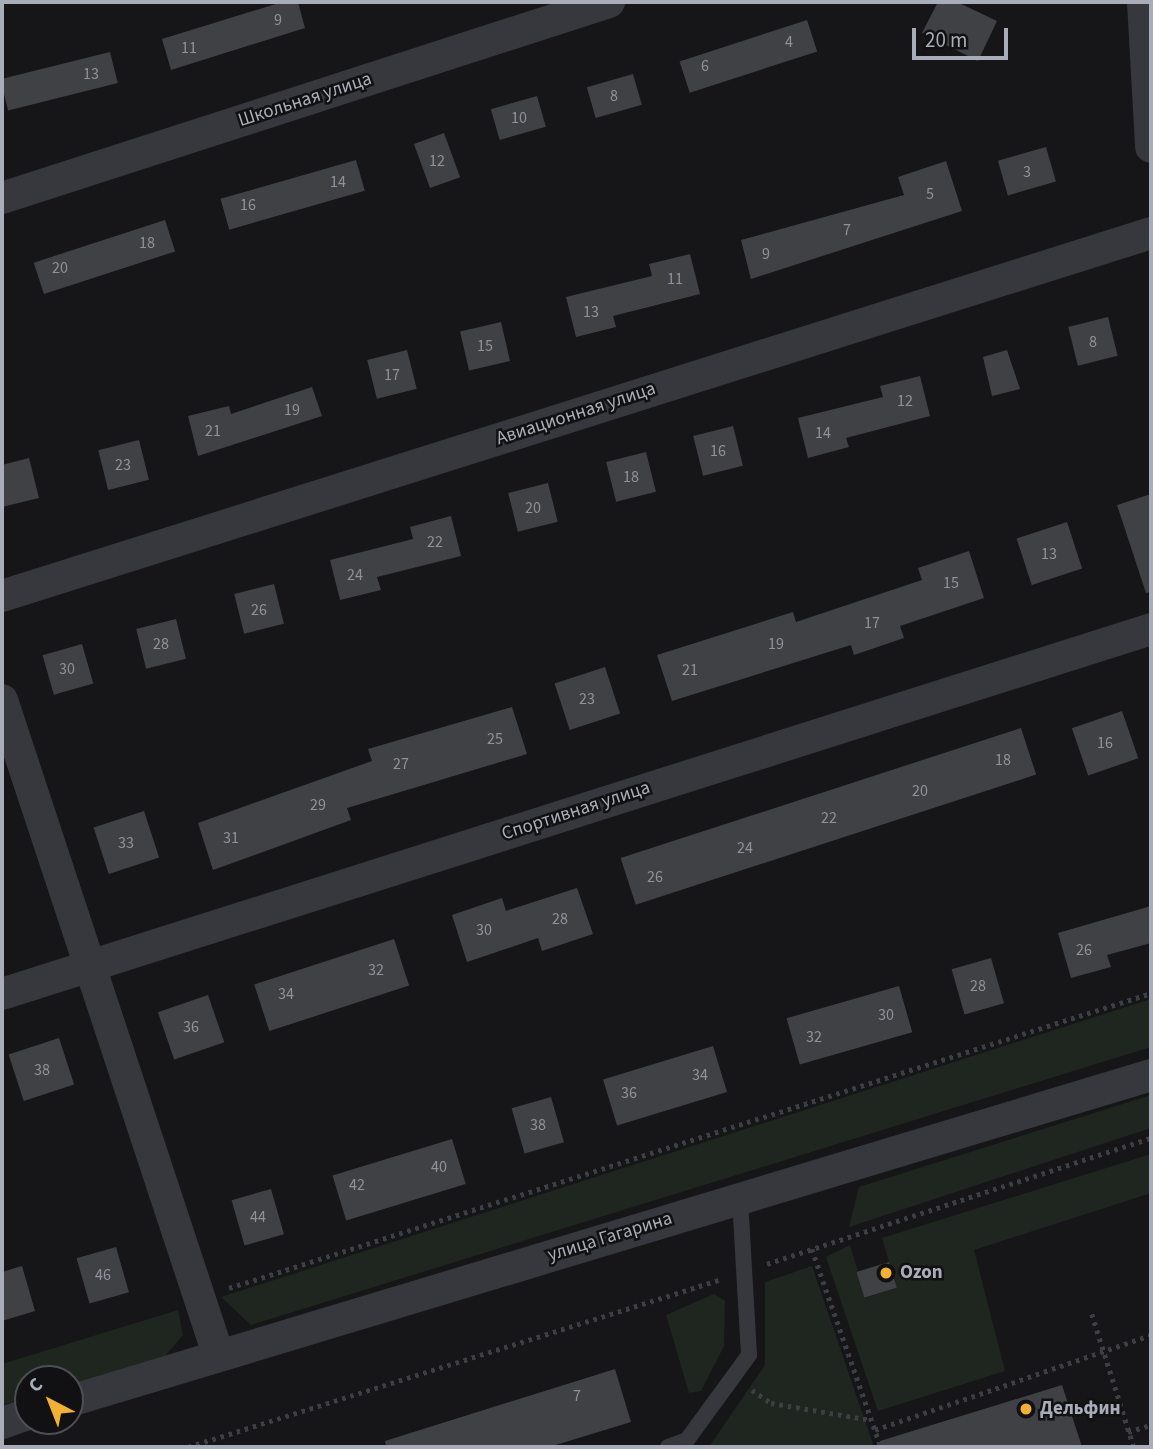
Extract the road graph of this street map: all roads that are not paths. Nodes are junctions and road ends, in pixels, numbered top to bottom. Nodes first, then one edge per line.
1 (609, 2) edge
2 (1143, 2) edge
3 (1151, 147) edge
4 (2, 198) edge
5 (1151, 233) edge
6 (2, 596) edge
7 (1151, 629) edge
8 (2, 700) edge
9 (88, 965) junction
10 (2, 994) edge
11 (1151, 1075) edge
12 (740, 1199) junction
13 (219, 1354) junction
14 (84, 1397) edge
15 (668, 1447) edge

1 - 4 street, Школьная улица
2 - 3 street
5 - 6 street, Авиационная улица
7 - 9 street, Спортивная улица
8 - 9 street
9 - 10 street, Спортивная улица
9 - 13 street
11 - 12 street, улица Гагарина
12 - 13 street, улица Гагарина
12 - 15 lane
13 - 14 street, улица Гагарина

